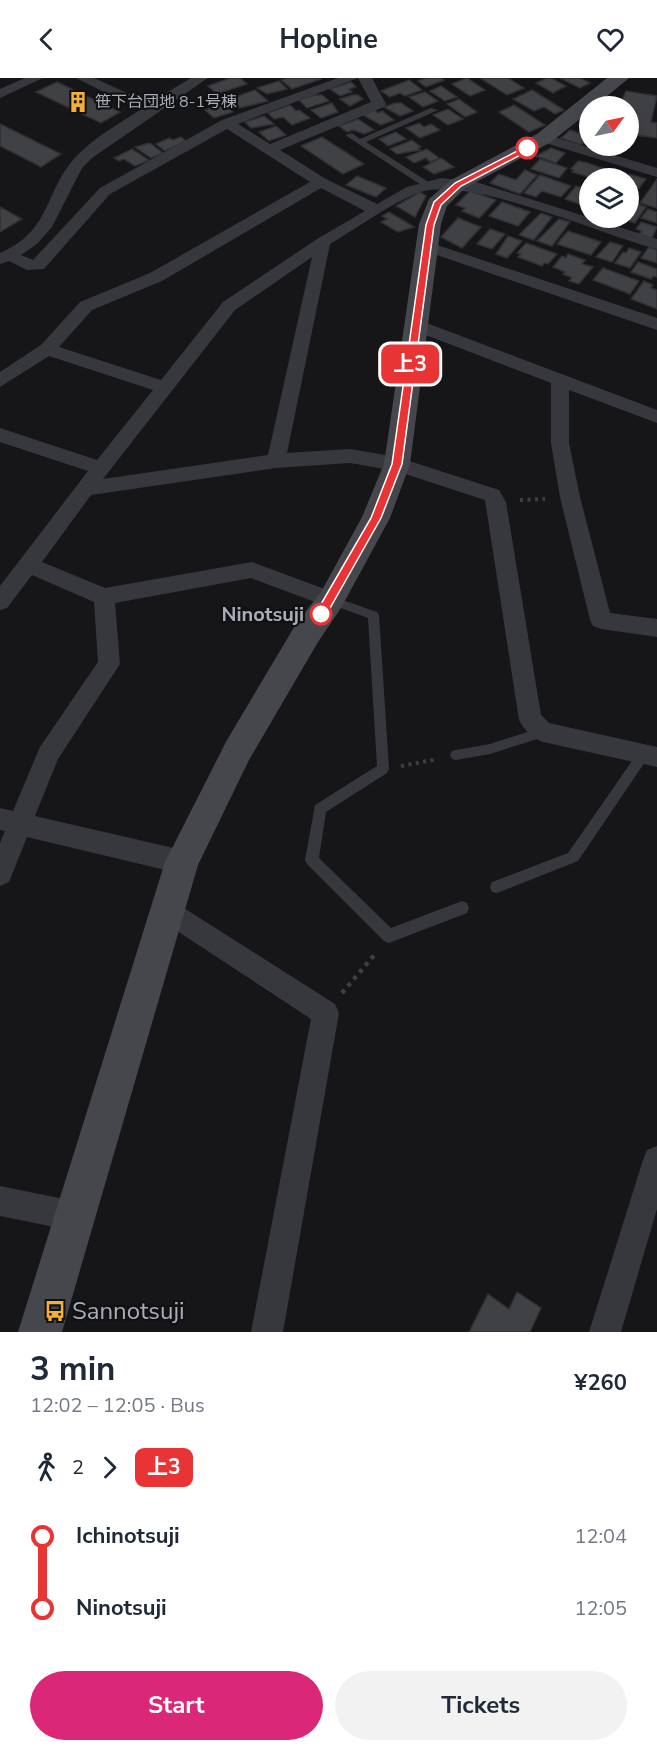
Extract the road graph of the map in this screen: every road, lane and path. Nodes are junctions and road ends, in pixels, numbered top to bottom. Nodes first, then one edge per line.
1 (36, 78) edge
2 (83, 78) edge
3 (201, 78) edge
4 (351, 78) edge
5 (365, 78) edge
6 (610, 81) edge
7 (0, 94) edge
8 (150, 109) junction
9 (435, 110) dead end
10 (227, 123) junction
11 (349, 135) dead end
12 (544, 138) junction
13 (360, 142) junction
14 (270, 149) junction
15 (657, 173) edge
16 (321, 182) junction
17 (458, 184) junction
18 (427, 185) junction
19 (376, 210) junction
20 (323, 242) junction
21 (657, 244) edge
22 (428, 247) junction
23 (6, 257) edge
24 (657, 324) edge
25 (416, 325) junction
26 (47, 349) junction
27 (0, 381) edge
28 (561, 381) junction
29 (166, 388) junction
30 (657, 417) edge
31 (2, 439) edge
32 (276, 461) junction
33 (397, 464) junction
34 (101, 468) junction
35 (86, 489) junction
36 (570, 497) junction
37 (496, 501) junction
38 (26, 570) junction
39 (0, 575) edge
40 (104, 597) junction
41 (331, 600) junction
42 (0, 602) edge
43 (657, 628) edge
44 (543, 732) junction
45 (456, 755) joint
46 (650, 756) edge
47 (383, 769) junction
48 (10, 822) edge
49 (182, 862) junction
50 (0, 874) edge
51 (497, 887) dead end
52 (462, 908) dead end
53 (168, 910) junction
54 (389, 936) junction
55 (326, 1014) junction
56 (657, 1160) edge
57 (0, 1201) edge
58 (74, 1216) junction
59 (40, 1332) edge
60 (267, 1332) edge
61 (605, 1332) edge

1 - 7 street
2 - 8 street
3 - 8 street
4 - 10 street
5 - 14 street
6 - 12 street
8 - 23 street
9 - 13 lane
10 - 14 street
10 - 23 street
11 - 13 lane
12 - 15 street
12 - 17 street
13 - 18 lane
14 - 16 street
16 - 19 street
16 - 26 street
17 - 18 street
17 - 21 street
17 - 22 street
18 - 19 street
19 - 20 street
20 - 29 street
20 - 32 street
22 - 24 street
22 - 25 street
25 - 28 street
25 - 33 street
26 - 27 street
26 - 29 street
28 - 30 street
28 - 36 street
29 - 34 street
31 - 34 street
32 - 33 street
32 - 35 street
33 - 37 street
33 - 41 street
34 - 35 street
35 - 38 street
36 - 37 path
36 - 43 street
37 - 44 street
38 - 39 street
38 - 40 street
38 - 42 street
40 - 41 street
40 - 48 street
41 - 47 lane
41 - 49 street
44 - 45 lane
44 - 46 street
45 - 47 path
46 - 51 lane
47 - 54 lane
48 - 49 street
48 - 50 street
49 - 53 street
52 - 54 lane
53 - 55 street
53 - 58 street
54 - 55 path
55 - 60 street
56 - 61 street
57 - 58 street
58 - 59 street

